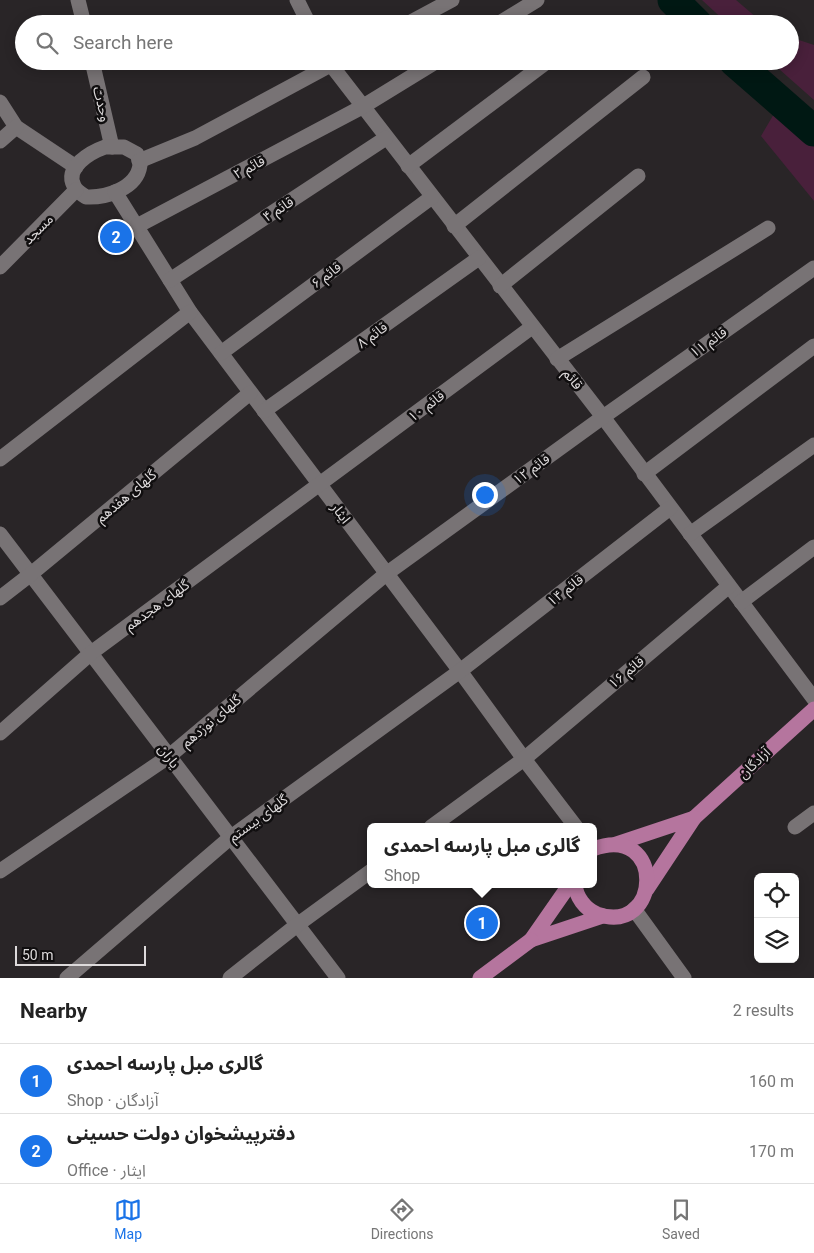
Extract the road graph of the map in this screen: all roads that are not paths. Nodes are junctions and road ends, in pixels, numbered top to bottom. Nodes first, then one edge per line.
1 (78, 0) edge
2 (298, 0) edge
3 (452, 0) edge
4 (537, 0) edge
5 (82, 15) edge
6 (305, 15) edge
7 (424, 15) edge
8 (513, 15) edge
9 (94, 70) edge
10 (319, 70) edge
11 (337, 70) edge
12 (422, 70) edge
13 (536, 70) edge
14 (643, 77) dead end
15 (0, 102) edge
16 (362, 107) junction
17 (16, 127) junction
18 (386, 138) junction
19 (0, 140) edge
20 (112, 147) junction
21 (139, 161) junction
22 (408, 166) junction
23 (76, 167) junction
24 (638, 176) dead end
25 (76, 190) junction
26 (116, 192) junction
27 (432, 197) junction
28 (137, 226) junction
29 (454, 226) junction
30 (768, 228) dead end
31 (479, 258) junction
32 (0, 267) edge
33 (814, 268) edge
34 (170, 280) junction
35 (500, 286) junction
36 (190, 312) junction
37 (532, 327) junction
38 (814, 346) edge
39 (221, 353) junction
40 (557, 359) junction
41 (250, 393) junction
42 (264, 411) junction
43 (603, 417) junction
44 (814, 446) edge
45 (0, 459) edge
46 (644, 474) junction
47 (320, 485) junction
48 (670, 508) junction
49 (0, 534) edge
50 (690, 534) junction
51 (814, 547) edge
52 (31, 574) junction
53 (386, 574) junction
54 (728, 586) junction
55 (0, 598) edge
56 (741, 602) junction
57 (91, 653) junction
58 (460, 672) junction
59 (814, 700) edge
60 (814, 709) edge
61 (0, 733) edge
62 (168, 756) junction
63 (524, 759) junction
64 (814, 813) edge
65 (694, 818) junction
66 (436, 823) edge
67 (573, 823) edge
68 (795, 827) dead end
69 (231, 837) junction
70 (616, 844) junction
71 (597, 848) edge
72 (0, 871) edge
73 (367, 874) edge
74 (567, 888) edge
75 (576, 888) edge
76 (647, 889) junction
77 (634, 909) junction
78 (604, 916) junction
79 (297, 925) junction
80 (531, 940) junction
81 (67, 978) edge
82 (230, 978) edge
83 (338, 978) edge
84 (480, 978) edge
85 (684, 978) edge

1 - 5 street
2 - 6 street
3 - 7 street
4 - 8 street
9 - 20 street, وحدت
10 - 21 street
11 - 16 street, قائم
12 - 16 street, قائم ۲
13 - 22 street
14 - 29 street
15 - 17 street
16 - 18 street, قائم
16 - 28 street, قائم ۲
17 - 19 street
17 - 23 street
18 - 22 street, قائم
18 - 34 street, قائم ۴
20 - 21 street
20 - 23 street
21 - 26 street
22 - 27 street, قائم
23 - 25 street
24 - 35 street
25 - 26 street
25 - 32 street, مسجد
26 - 28 street, ایثار
27 - 29 street, قائم
27 - 39 street, قائم ۶
28 - 34 street, ایثار
29 - 31 street, قائم
30 - 40 street
31 - 35 street, قائم
31 - 42 street, قائم ۸
33 - 43 street, قائم ۱۱
34 - 36 street, ایثار
35 - 37 street, قائم
36 - 39 street, ایثار
36 - 45 street
37 - 40 street, قائم
37 - 47 street, قائم ۱۰
38 - 46 street
39 - 41 street, ایثار
40 - 43 street, قائم
41 - 42 street, ایثار
41 - 52 street, گلهای هفدهم
42 - 47 street, ایثار
43 - 46 street, قائم
43 - 53 street, قائم ۱۲
44 - 50 street
46 - 48 street, قائم
47 - 53 street, ایثار
47 - 57 street, گلهای هجدهم
48 - 50 street, قائم
48 - 58 street, قائم ۱۴
49 - 52 street, یاران
50 - 54 street, قائم
51 - 56 street
52 - 55 street, گلهای هفدهم
52 - 57 street, یاران
53 - 58 street, ایثار
53 - 62 street, گلهای نوزدهم
54 - 56 street, قائم
54 - 63 street, قائم ۱۶
56 - 59 street, قائم
57 - 61 street, گلهای هجدهم
57 - 62 street, یاران
58 - 63 street, ایثار
58 - 69 street, گلهای بیستم
60 - 65 main road, آزادگان
62 - 69 street, یاران
62 - 72 street, گلهای نوزدهم
63 - 66 street, قائم ۱۶
63 - 67 street, ایثار
64 - 68 street
65 - 70 main road
65 - 76 main road
69 - 79 street, یاران
69 - 81 street, گلهای بیستم
70 - 71 main road
70 - 76 main road
73 - 79 street
74 - 80 main road
75 - 78 main road
76 - 77 main road
77 - 78 main road
77 - 85 street
78 - 80 main road
79 - 82 street
79 - 83 street, یاران
80 - 84 main road

